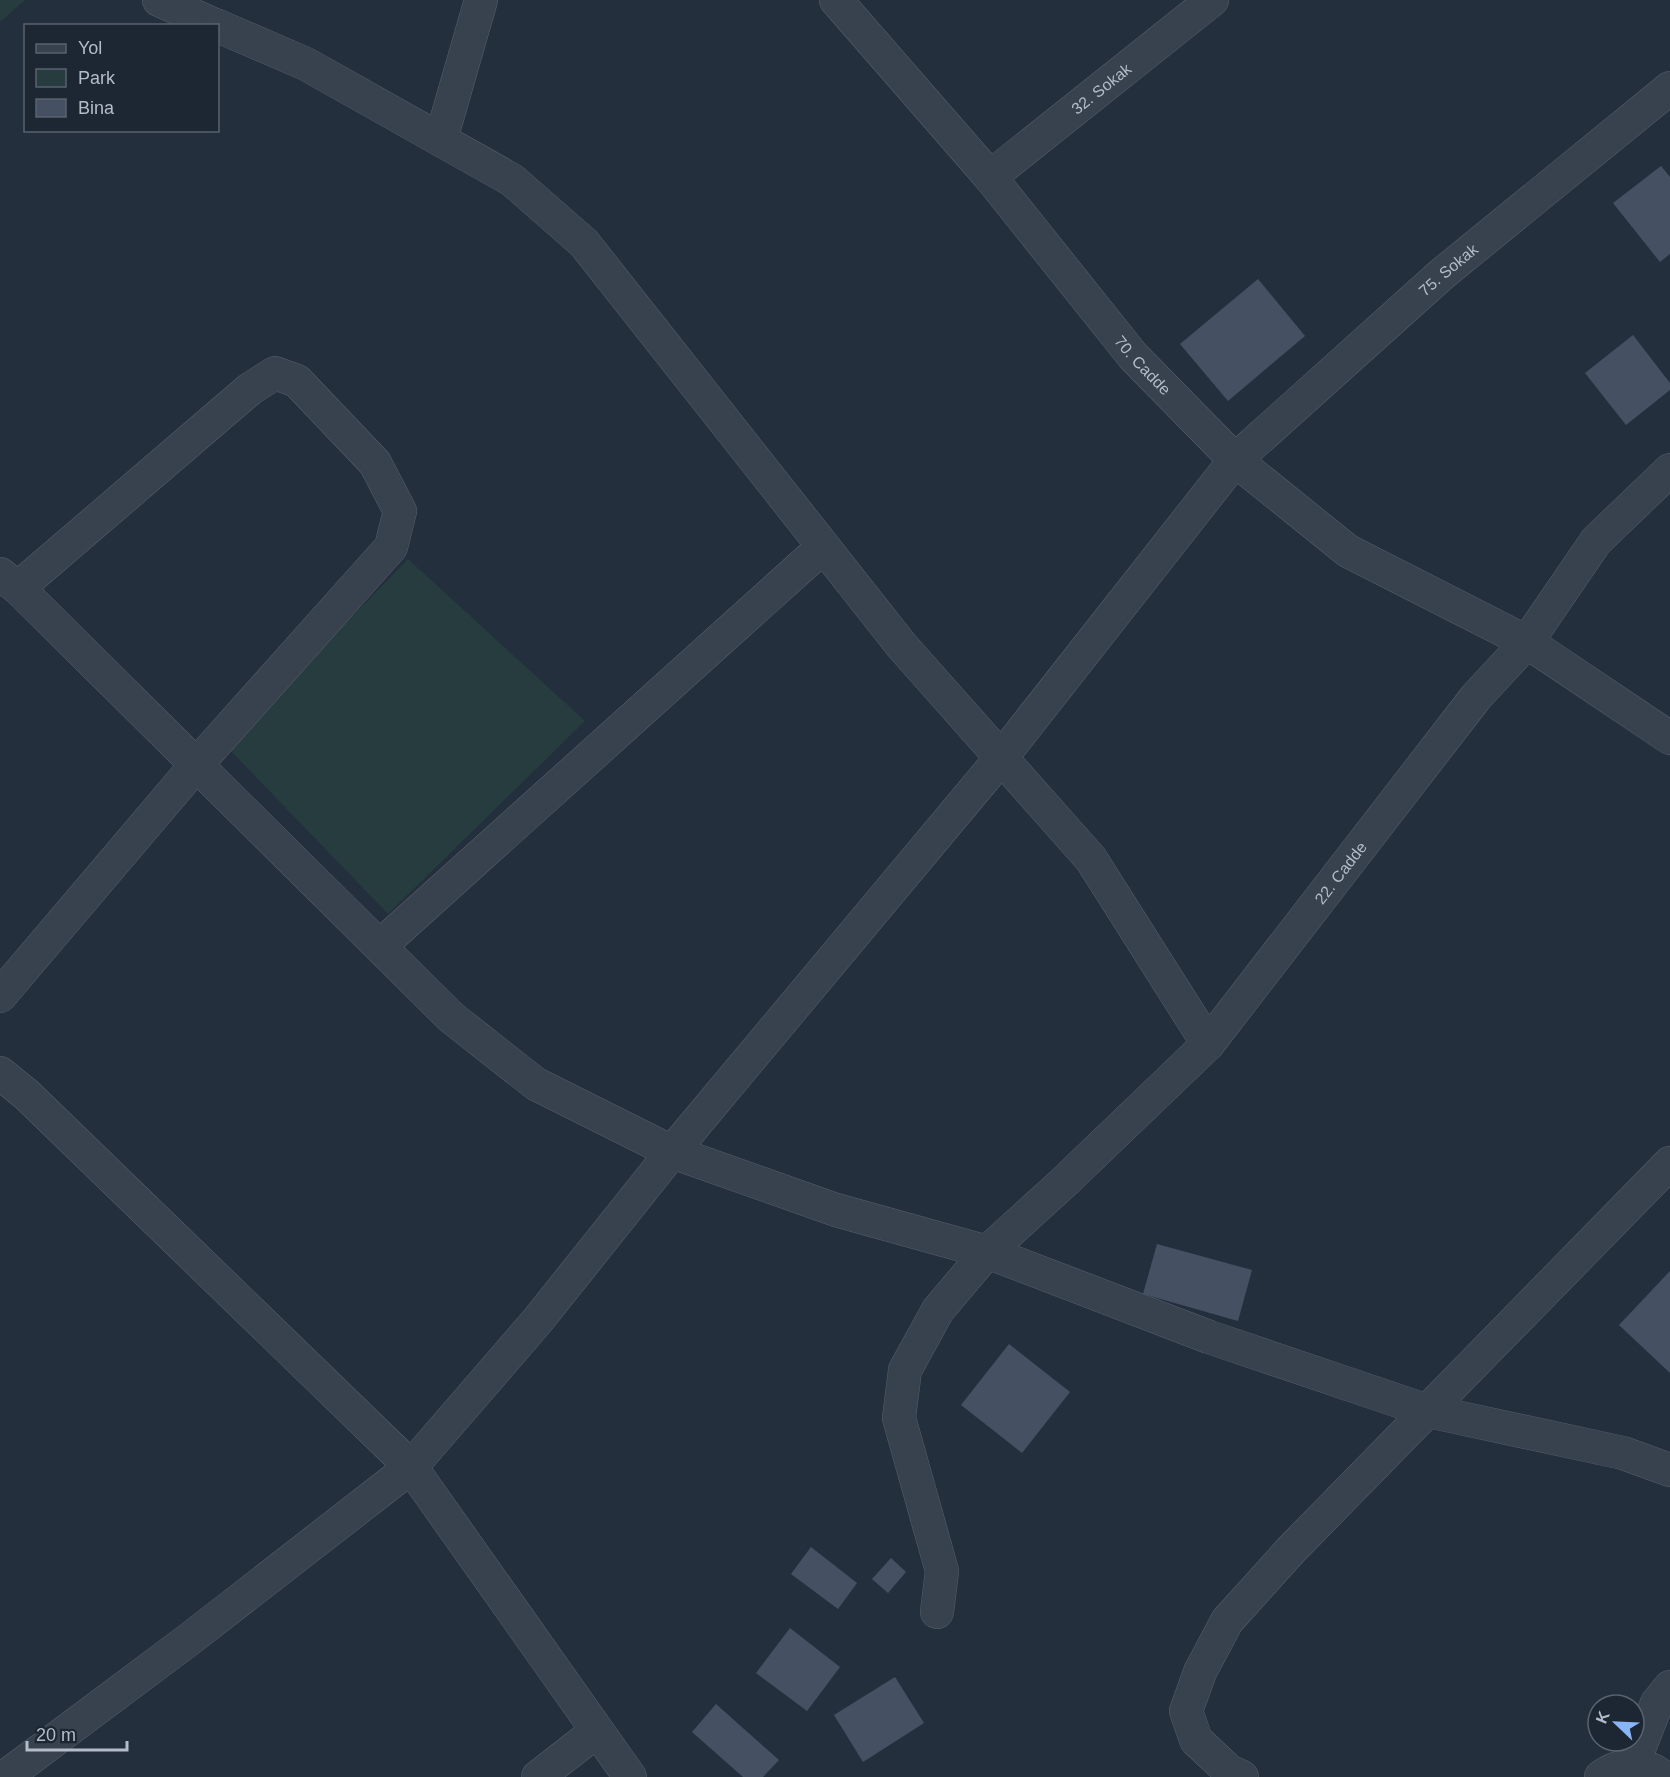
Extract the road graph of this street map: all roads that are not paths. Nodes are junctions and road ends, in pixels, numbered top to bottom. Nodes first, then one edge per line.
1 (159, 0) edge
2 (481, 0) edge
3 (836, 0) edge
4 (1212, 0) edge
5 (210, 17) edge
6 (1670, 88) edge
7 (441, 140) junction
8 (990, 177) junction
9 (1235, 460) junction
10 (1670, 470) edge
11 (823, 547) junction
12 (9, 581) edge
13 (1527, 642) junction
14 (1670, 738) edge
15 (1001, 758) junction
16 (197, 764) junction
17 (380, 946) junction
18 (0, 996) edge
19 (1208, 1044) junction
20 (0, 1073) edge
21 (672, 1152) junction
22 (1670, 1163) edge
23 (987, 1252) junction
24 (1428, 1411) junction
25 (411, 1467) junction
26 (1670, 1470) edge
27 (937, 1612) dead end
28 (1670, 1687) edge
29 (597, 1731) junction
30 (1632, 1764) junction
31 (4, 1777) edge
32 (538, 1777) edge
33 (630, 1777) edge
34 (1242, 1777) edge
35 (1601, 1777) edge
36 (1663, 1777) edge

1 - 5 street
2 - 7 street
3 - 8 street, 70. Cadde
4 - 8 street, 32. Sokak
5 - 7 street
6 - 9 street, 75. Sokak
7 - 11 street
8 - 9 street, 70. Cadde
9 - 13 street, 70. Cadde
9 - 15 street, 75. Sokak
10 - 13 street, 22. Cadde
11 - 15 street
11 - 17 street
12 - 16 street
12 - 16 street
13 - 14 street, 70. Cadde
13 - 19 street, 22. Cadde
15 - 19 street
15 - 21 street, 75. Sokak
16 - 17 street
16 - 18 street
17 - 21 street
19 - 23 street, 22. Cadde
20 - 25 street
21 - 23 street
21 - 25 street, 75. Sokak
22 - 24 street
23 - 24 street
23 - 27 street, 22. Cadde
24 - 26 street
24 - 34 street
25 - 29 street
25 - 31 street, 75. Sokak
28 - 30 street
29 - 32 street
29 - 33 street
30 - 35 street
30 - 36 street

